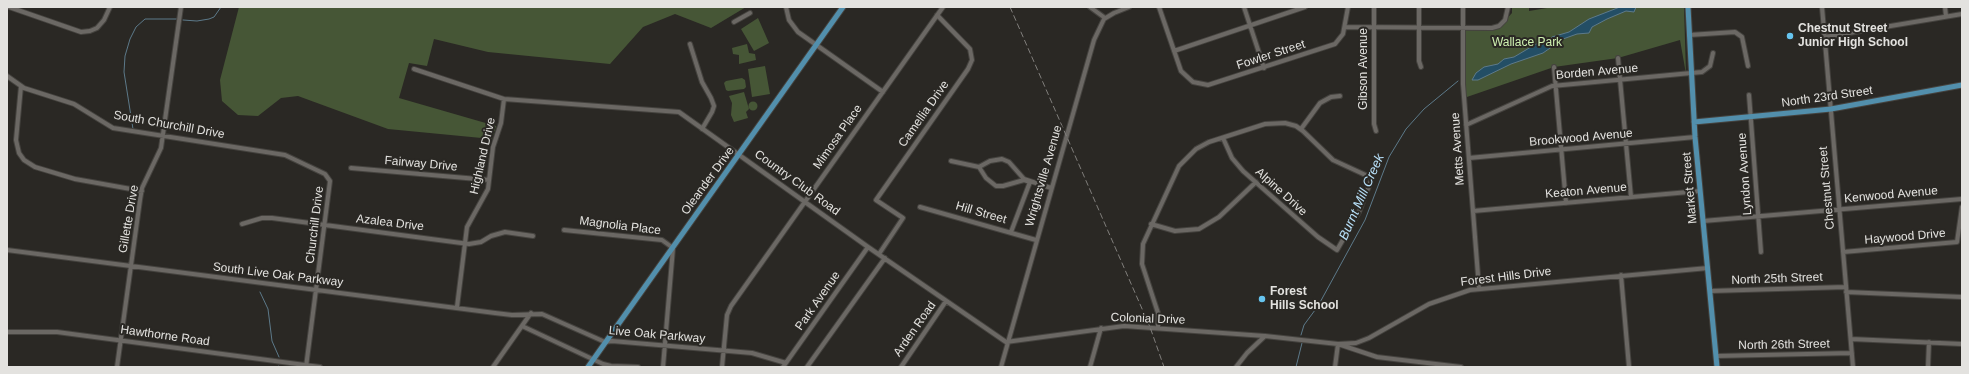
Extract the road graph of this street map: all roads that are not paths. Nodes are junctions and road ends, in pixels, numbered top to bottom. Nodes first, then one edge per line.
1 (9, 7) edge
2 (110, 7) edge
3 (181, 7) edge
4 (786, 7) edge
5 (843, 7) edge
6 (943, 7) edge
7 (1090, 7) edge
8 (1129, 7) edge
9 (1159, 7) edge
10 (1244, 7) edge
11 (1305, 7) edge
12 (1348, 7) edge
13 (1374, 7) edge
14 (1419, 7) edge
15 (1464, 7) edge
16 (1508, 7) edge
17 (1688, 7) edge
18 (1822, 7) edge
19 (1945, 7) edge
20 (750, 13) dead end
21 (1962, 14) edge
22 (937, 15) junction
23 (1946, 16) junction
24 (1105, 18) junction
25 (734, 22) dead end
26 (1250, 25) junction
27 (1345, 27) junction
28 (1374, 27) junction
29 (1419, 27) junction
30 (1463, 28) junction
31 (1689, 35) junction
32 (1825, 37) junction
33 (690, 44) dead end
34 (816, 46) junction
35 (1174, 50) junction
36 (1714, 53) dead end
37 (1618, 58) dead end
38 (1748, 66) dead end
39 (1421, 67) dead end
40 (1554, 67) dead end
41 (1264, 68) junction
42 (414, 69) dead end
43 (1690, 74) junction
44 (7, 76) edge
45 (1620, 80) junction
46 (1556, 85) junction
47 (1962, 85) edge
48 (21, 86) junction
49 (883, 92) junction
50 (1749, 95) dead end
51 (1340, 96) dead end
52 (504, 99) junction
53 (1831, 109) junction
54 (1751, 116) junction
55 (1694, 122) junction
56 (1466, 125) junction
57 (702, 129) junction
58 (1301, 129) junction
59 (1376, 131) dead end
60 (163, 136) junction
61 (1695, 137) junction
62 (1223, 138) junction
63 (1626, 144) junction
64 (1562, 150) junction
65 (739, 155) junction
66 (1469, 158) junction
67 (951, 161) dead end
68 (979, 167) junction
69 (351, 168) dead end
70 (489, 180) junction
71 (330, 181) joint
72 (1030, 182) junction
73 (1256, 182) junction
74 (1051, 188) junction
75 (142, 190) junction
76 (1700, 191) junction
77 (1632, 197) junction
78 (1962, 199) edge
79 (805, 202) junction
80 (1566, 203) junction
81 (920, 207) dead end
82 (1962, 207) edge
83 (1839, 209) junction
84 (1473, 211) junction
85 (1758, 216) junction
86 (1703, 221) junction
87 (242, 224) dead end
88 (1151, 224) junction
89 (325, 225) junction
90 (564, 230) dead end
91 (1011, 232) junction
92 (533, 236) dead end
93 (1036, 240) junction
94 (465, 243) junction
95 (868, 247) junction
96 (673, 248) junction
97 (7, 250) edge
98 (1761, 252) dead end
99 (1843, 252) junction
100 (879, 254) junction
101 (885, 258) junction
102 (131, 266) junction
103 (1708, 268) junction
104 (1621, 276) junction
105 (1846, 287) junction
106 (1479, 288) junction
107 (316, 290) junction
108 (1710, 291) junction
109 (1846, 292) junction
110 (1962, 297) edge
111 (946, 301) junction
112 (457, 308) junction
113 (531, 313) junction
114 (522, 326) junction
115 (1101, 328) junction
116 (1158, 328) junction
117 (7, 332) edge
118 (1265, 336) junction
119 (1851, 339) junction
120 (121, 341) junction
121 (606, 341) junction
122 (1008, 342) junction
123 (1929, 342) junction
124 (1338, 344) junction
125 (1962, 344) edge
126 (665, 346) junction
127 (724, 350) junction
128 (1852, 353) junction
129 (1716, 356) junction
130 (593, 360) junction
131 (785, 365) edge
132 (306, 366) edge
133 (117, 367) edge
134 (320, 367) edge
135 (493, 367) edge
136 (588, 367) edge
137 (638, 367) edge
138 (663, 367) edge
139 (722, 367) edge
140 (807, 367) edge
141 (901, 367) edge
142 (1001, 367) edge
143 (1090, 367) edge
144 (1236, 367) edge
145 (1335, 367) edge
146 (1461, 367) edge
147 (1629, 367) edge
148 (1717, 367) edge
149 (1853, 367) edge
150 (1928, 367) edge

1 - 2 street
3 - 60 street, Gillette Drive
4 - 34 street
5 - 34 main road, Oleander Drive
6 - 22 street, Mimosa Place
7 - 24 street
8 - 24 street
9 - 35 street
10 - 26 street
11 - 26 street
12 - 27 street
13 - 28 street, Gibson Avenue
14 - 29 street
15 - 30 street, Metts Avenue
16 - 30 street
17 - 31 main road, Market Street
18 - 32 street, Chestnut Street
19 - 23 street
20 - 25 street
21 - 23 street
22 - 49 street, Mimosa Place
22 - 100 street, Camellia Drive
23 - 32 street
24 - 74 street, Wrightsville Avenue
26 - 35 street
26 - 41 street
27 - 28 street
27 - 41 street, Fowler Street
28 - 29 street
28 - 59 street, Gibson Avenue
29 - 30 street
29 - 39 street
30 - 56 street, Metts Avenue
31 - 38 street
31 - 43 main road, Market Street
32 - 53 street, Chestnut Street
33 - 57 street
34 - 49 street
34 - 65 main road, Oleander Drive
35 - 41 street, Fowler Street
36 - 43 street, Borden Avenue
37 - 45 street
40 - 46 street
42 - 52 street, Country Club Road
43 - 45 street, Borden Avenue
43 - 55 main road, Market Street
44 - 48 street, South Churchill Drive
45 - 46 street, Borden Avenue
45 - 63 street
46 - 56 street, Borden Avenue
46 - 64 street
47 - 53 main road, North 23rd Street
48 - 60 street, South Churchill Drive
48 - 75 street
49 - 79 street, Mimosa Place
50 - 54 street, Lyndon Avenue
51 - 58 street
52 - 57 street, Country Club Road
52 - 70 street, Highland Drive
53 - 54 main road, North 23rd Street
53 - 83 street, Chestnut Street
54 - 55 main road, North 23rd Street
54 - 85 street, Lyndon Avenue
55 - 61 main road, Market Street
56 - 66 street, Metts Avenue
57 - 65 street, Country Club Road
58 - 62 street
58 - 73 street, Alpine Drive
60 - 71 street, South Churchill Drive
60 - 75 street, Gillette Drive
61 - 63 street, Brookwood Avenue
61 - 76 main road, Market Street
62 - 73 street, Alpine Drive
62 - 88 street
63 - 64 street, Brookwood Avenue
63 - 77 street
64 - 66 street, Brookwood Avenue
64 - 80 street
65 - 79 street, Country Club Road
65 - 96 main road, Oleander Drive
66 - 84 street, Metts Avenue
67 - 68 street
68 - 72 street
68 - 72 street
69 - 70 street, Fairway Drive
70 - 94 street, Highland Drive
71 - 89 street, Churchill Drive
72 - 74 street
72 - 91 street
73 - 88 street
74 - 93 street, Wrightsville Avenue
75 - 102 street, Gillette Drive
76 - 77 street, Keaton Avenue
76 - 86 main road, Market Street
77 - 80 street, Keaton Avenue
78 - 83 street, Kenwood Avenue
79 - 95 street, Country Club Road
79 - 127 street, Mimosa Place
80 - 84 street, Keaton Avenue
81 - 91 street, Hill Street
82 - 99 street, Haywood Drive
83 - 85 street, Kenwood Avenue
83 - 99 street, Chestnut Street
84 - 106 street, Metts Avenue
85 - 86 street, Kenwood Avenue
85 - 98 street, Lyndon Avenue
86 - 103 main road, Market Street
87 - 89 street, Azalea Drive
88 - 116 street
89 - 94 street, Azalea Drive
89 - 107 street, Churchill Drive
90 - 96 street, Magnolia Place
91 - 93 street, Hill Street
92 - 94 street, Azalea Drive
93 - 122 street, Wrightsville Avenue
94 - 112 street, Highland Drive
95 - 100 street, Country Club Road
95 - 131 street, Park Avenue
96 - 121 main road, Oleander Drive
96 - 126 street
97 - 102 street, South Live Oak Parkway
99 - 105 street, Chestnut Street
100 - 101 street, Country Club Road
101 - 111 street, Country Club Road
101 - 140 street
102 - 107 street, South Live Oak Parkway
102 - 120 street, Gillette Drive
103 - 104 street, Forest Hills Drive
103 - 108 main road, Market Street
104 - 106 street, Forest Hills Drive
104 - 147 street
105 - 108 street, North 25th Street
105 - 109 street, Chestnut Street
106 - 124 street, Forest Hills Drive
107 - 112 street, South Live Oak Parkway
107 - 132 street, Churchill Drive
108 - 129 main road, Market Street
109 - 110 street
109 - 119 street, Chestnut Street
111 - 122 street, Country Club Road
111 - 141 street, Arden Road
112 - 113 street, South Live Oak Parkway
113 - 114 street
113 - 121 street, Live Oak Parkway
114 - 130 street
114 - 135 street
115 - 116 street, Colonial Drive
115 - 122 street, Colonial Drive
115 - 143 street
116 - 118 street, Colonial Drive
117 - 120 street, Hawthorne Road
118 - 124 street, Forest Hills Drive
118 - 144 street
119 - 123 street
119 - 128 street, Chestnut Street
120 - 132 street, Hawthorne Road
120 - 133 street, Gillette Drive
121 - 126 street, Live Oak Parkway
121 - 130 main road, Oleander Drive
122 - 142 street, Wrightsville Avenue
123 - 125 street
123 - 150 street
124 - 145 street
124 - 146 street
126 - 127 street, Live Oak Parkway
126 - 138 street
127 - 131 street, Live Oak Parkway
127 - 139 street, Mimosa Place
128 - 129 street, North 26th Street
128 - 149 street, Chestnut Street
129 - 148 main road, Market Street
130 - 136 main road, Oleander Drive
130 - 137 street
132 - 134 street, Hawthorne Road

